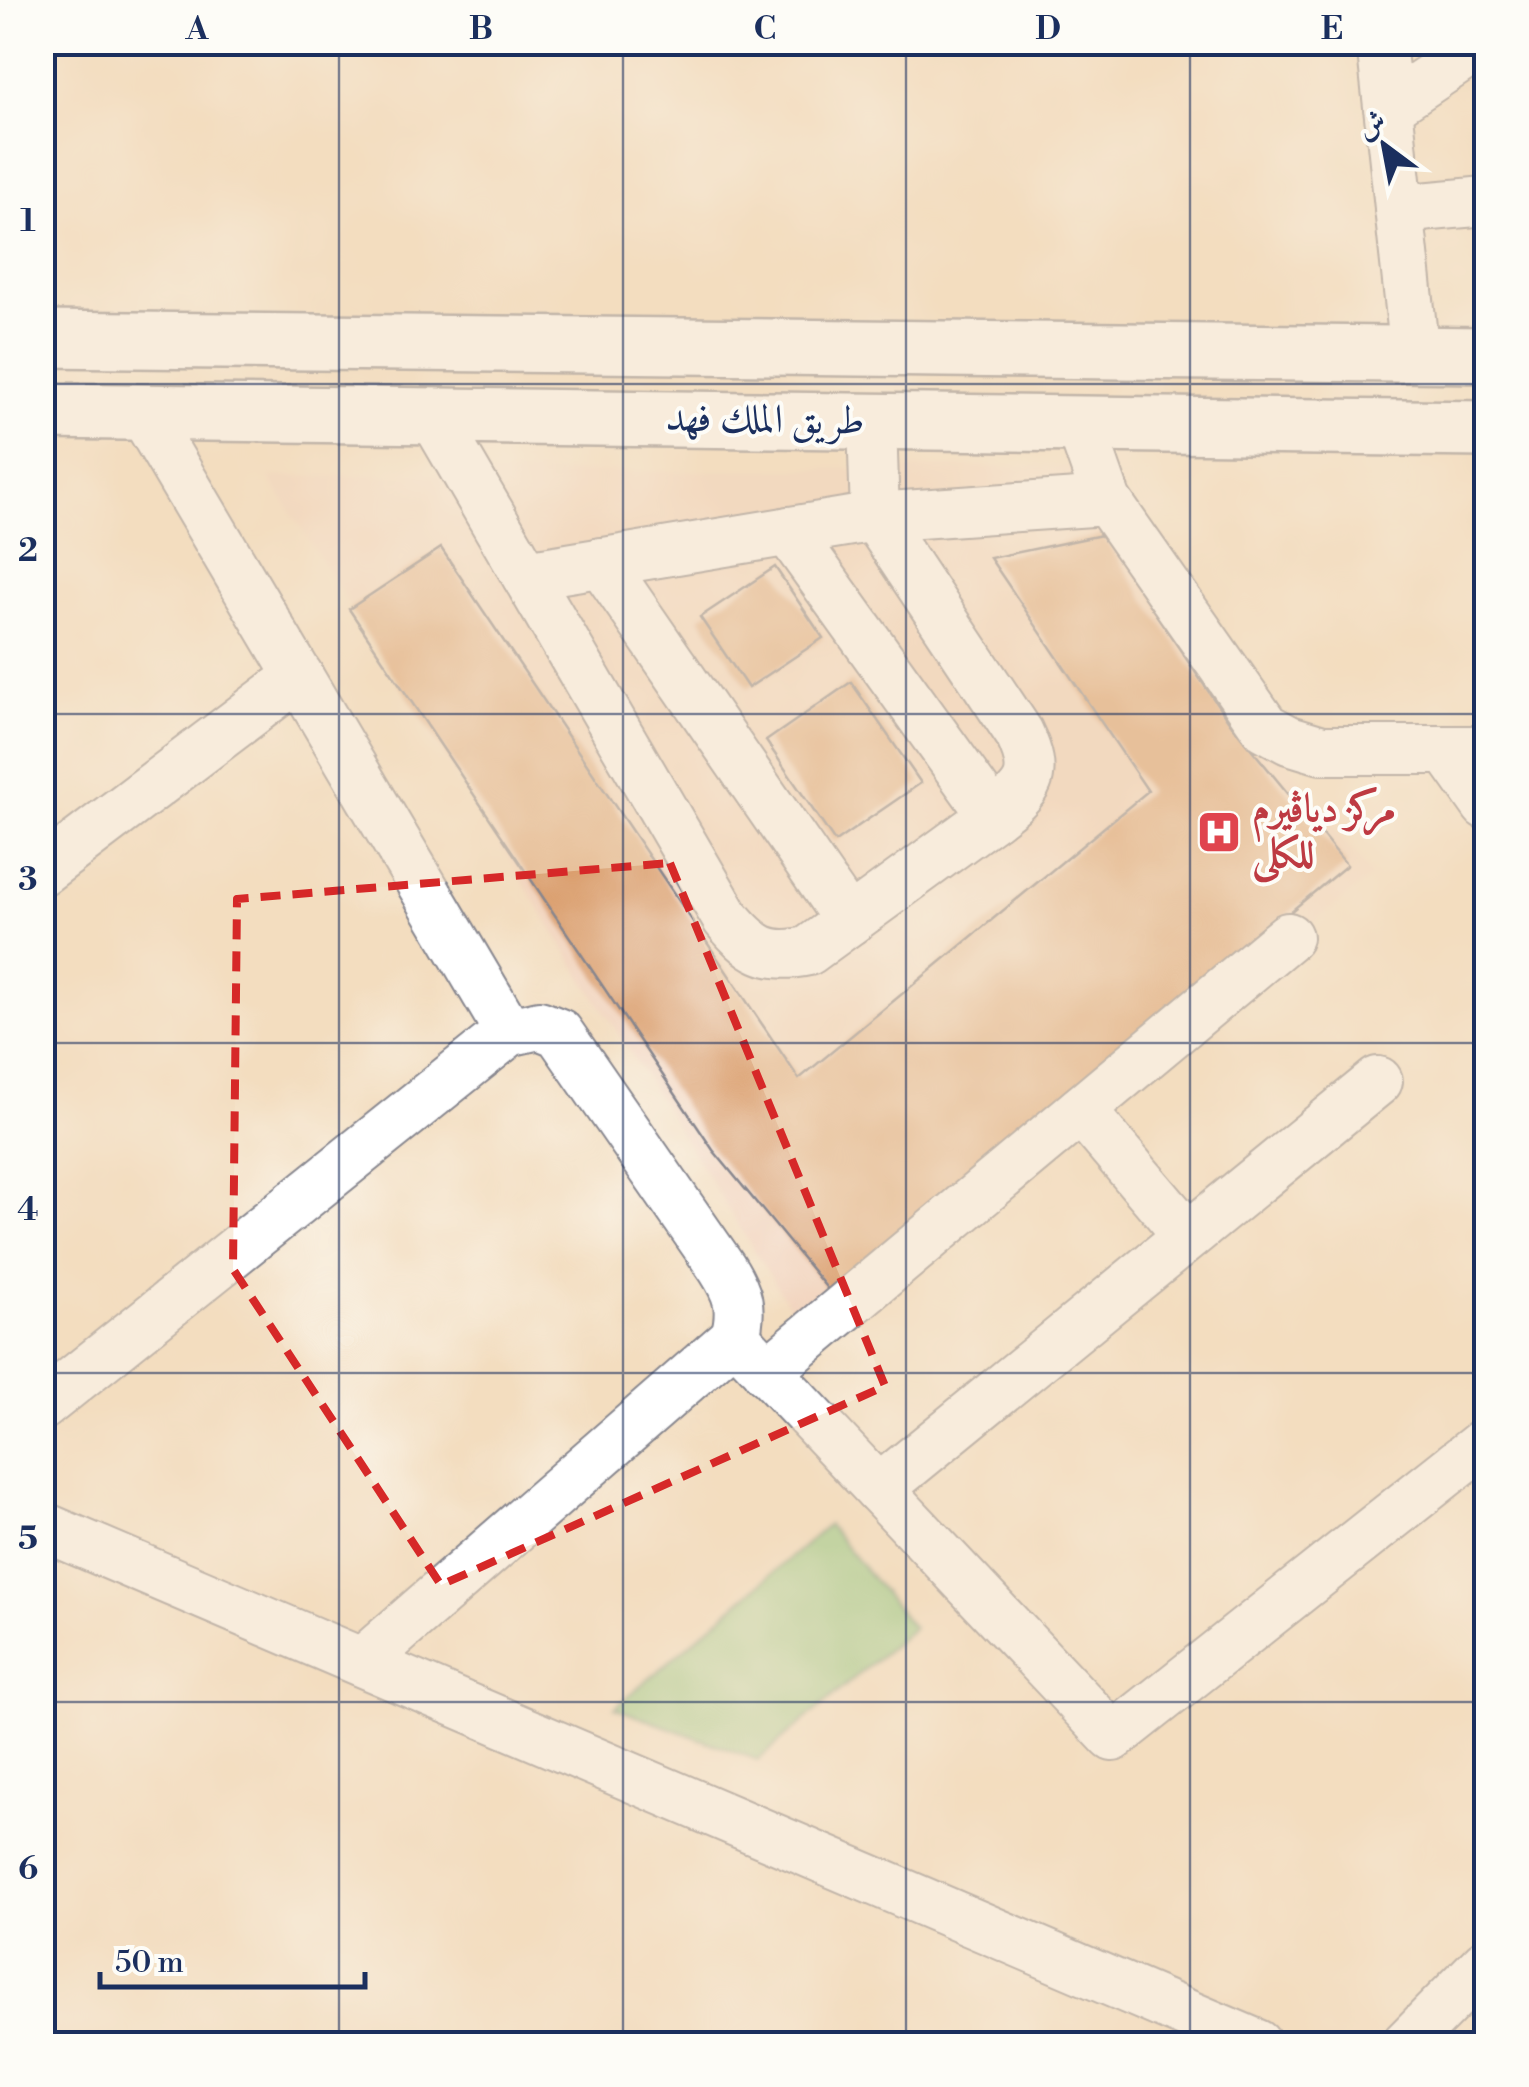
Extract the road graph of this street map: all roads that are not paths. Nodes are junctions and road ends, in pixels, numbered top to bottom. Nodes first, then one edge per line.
1 (1381, 42) edge
2 (1486, 42) edge
3 (1388, 108) junction
4 (1486, 201) edge
5 (1399, 209) junction
6 (42, 339) edge
7 (1415, 355) junction
8 (1486, 356) edge
9 (42, 411) edge
10 (143, 412) junction
11 (433, 416) junction
12 (872, 422) junction
13 (1080, 424) junction
14 (1486, 429) edge
15 (1108, 500) junction
16 (876, 517) junction
17 (788, 532) junction
18 (601, 562) junction
19 (526, 574) junction
20 (299, 676) junction
21 (1467, 750) edge
22 (1486, 805) edge
23 (993, 816) junction
24 (42, 871) edge
25 (848, 922) junction
26 (1288, 938) dead end
27 (509, 1032) junction
28 (1378, 1082) dead end
29 (1081, 1110) junction
30 (1188, 1236) junction
31 (735, 1337) junction
32 (767, 1372) junction
33 (42, 1406) edge
34 (1486, 1441) edge
35 (879, 1489) junction
36 (42, 1526) edge
37 (362, 1662) junction
38 (1486, 1963) edge
39 (1257, 2044) edge
40 (1406, 2044) edge

1 - 3 street
2 - 3 street
3 - 5 street
4 - 5 street
5 - 7 street
6 - 7 highway, طريق الملك فهد
7 - 8 highway, طريق الملك فهد
9 - 10 highway, طريق الملك فهد
10 - 11 highway, طريق الملك فهد
10 - 20 street
11 - 12 highway, طريق الملك فهد
11 - 19 street
12 - 13 highway, طريق الملك فهد
12 - 16 street
13 - 14 highway, طريق الملك فهد
13 - 15 street
15 - 16 street
15 - 21 street
16 - 17 street
16 - 23 street
17 - 18 street
17 - 23 street
18 - 19 street
18 - 25 street
19 - 25 street
20 - 24 street
20 - 27 street
21 - 22 street
23 - 25 street
26 - 29 street
27 - 31 street
27 - 33 street
28 - 30 street
29 - 30 street
29 - 32 street
30 - 35 street
31 - 32 street
31 - 37 street
32 - 35 street
34 - 35 street
36 - 37 street
37 - 39 street
38 - 40 street

